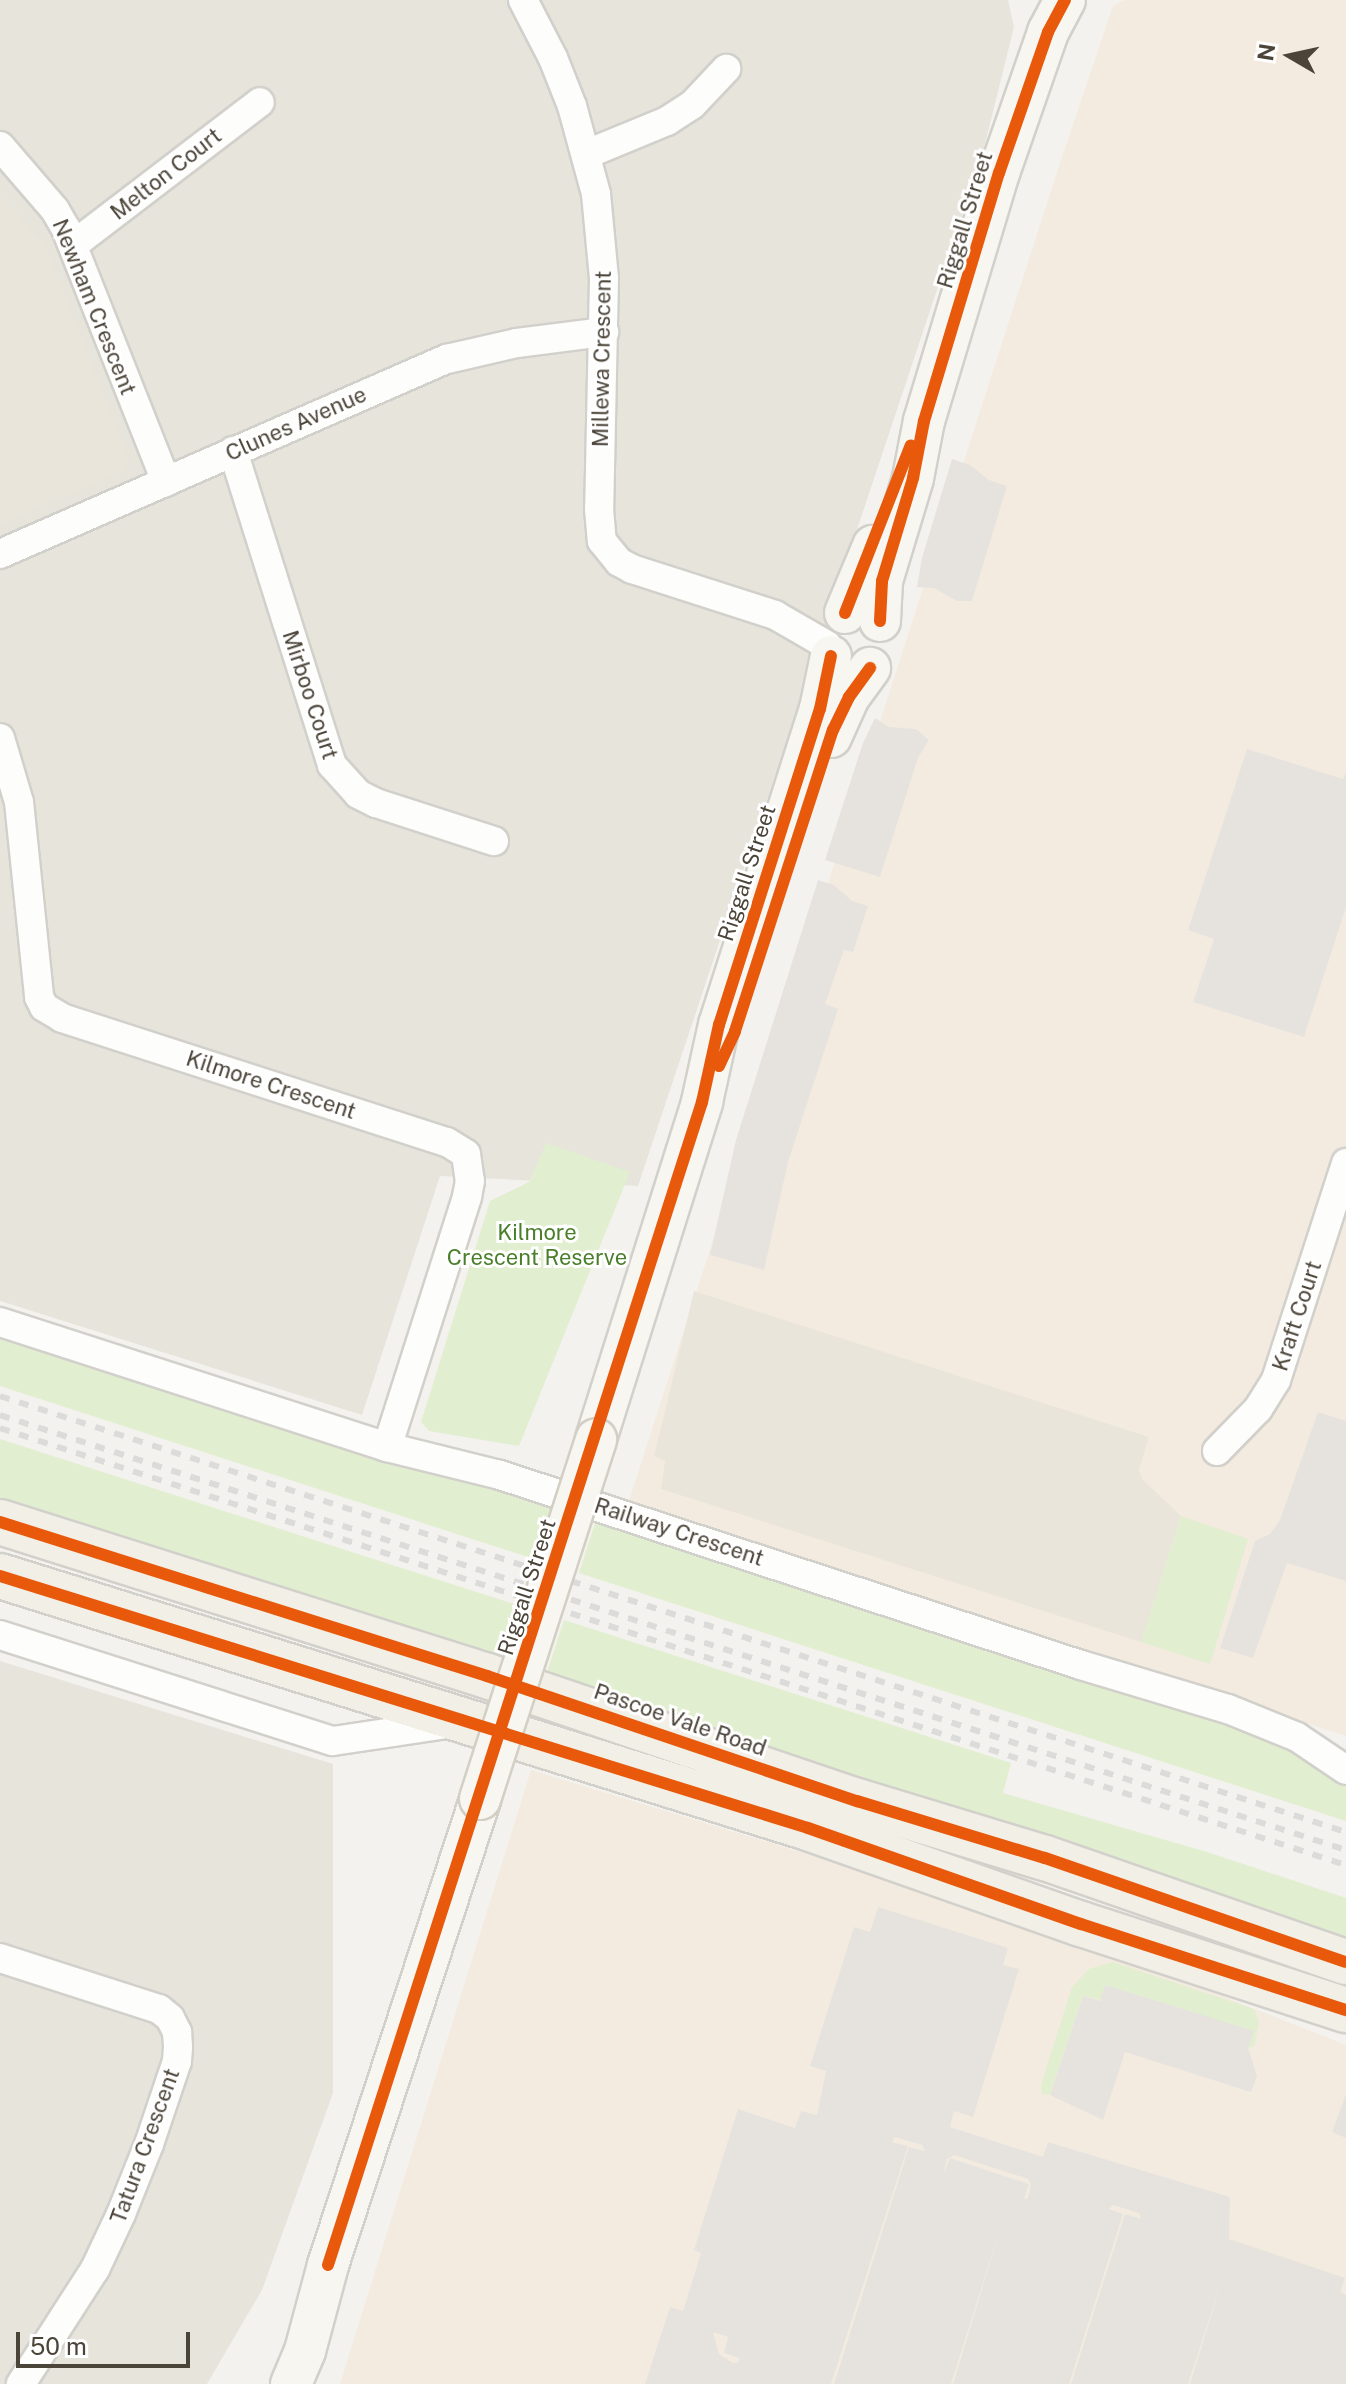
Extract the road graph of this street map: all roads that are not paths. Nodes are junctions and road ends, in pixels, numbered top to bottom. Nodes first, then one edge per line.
1 (523, 0) edge
2 (1054, 11) edge
3 (726, 69) dead end
4 (260, 102) dead end
5 (0, 146) edge
6 (587, 154) junction
7 (73, 245) junction
8 (604, 332) junction
9 (233, 451) junction
10 (166, 482) junction
11 (0, 554) edge
12 (845, 630) junction
13 (0, 738) edge
14 (494, 841) dead end
15 (702, 1102) junction
16 (1346, 1163) edge
17 (0, 1322) edge
18 (387, 1447) junction
19 (1217, 1451) dead end
20 (16, 1527) edge
21 (0, 1576) edge
22 (0, 1635) edge
23 (285, 1664) junction
24 (471, 1720) junction
25 (1346, 1770) edge
26 (1045, 1858) junction
27 (1081, 1924) junction
28 (0, 1958) edge
29 (1346, 1962) edge
30 (1346, 2010) edge
31 (328, 2265) junction
32 (21, 2384) edge
33 (262, 2384) edge
34 (291, 2384) edge

1 - 6 street, Millewa Crescent
2 - 12 street, Riggall Street
3 - 6 street
4 - 7 street, Melton Court
5 - 7 street, Newham Crescent
6 - 8 street, Millewa Crescent
7 - 10 street, Newham Crescent
8 - 9 street, Clunes Avenue
8 - 12 street, Millewa Crescent
9 - 10 street, Clunes Avenue
9 - 14 street, Mirboo Court
10 - 11 street, Clunes Avenue
12 - 15 street, Riggall Street
12 - 15 street, Riggall Street
13 - 18 street, Kilmore Crescent
15 - 31 street, Riggall Street, bridge
16 - 19 street, Kraft Court
17 - 18 street, Railway Crescent
18 - 25 street, Railway Crescent
20 - 23 main road
20 - 26 main road, Pascoe Vale Road
21 - 23 main road
22 - 24 street
23 - 24 main road
24 - 27 main road
26 - 27 main road
26 - 29 main road, Pascoe Vale Road
27 - 30 main road
28 - 32 street, Tatura Crescent
31 - 33 street, Riggall Street
31 - 34 street, Riggall Street

